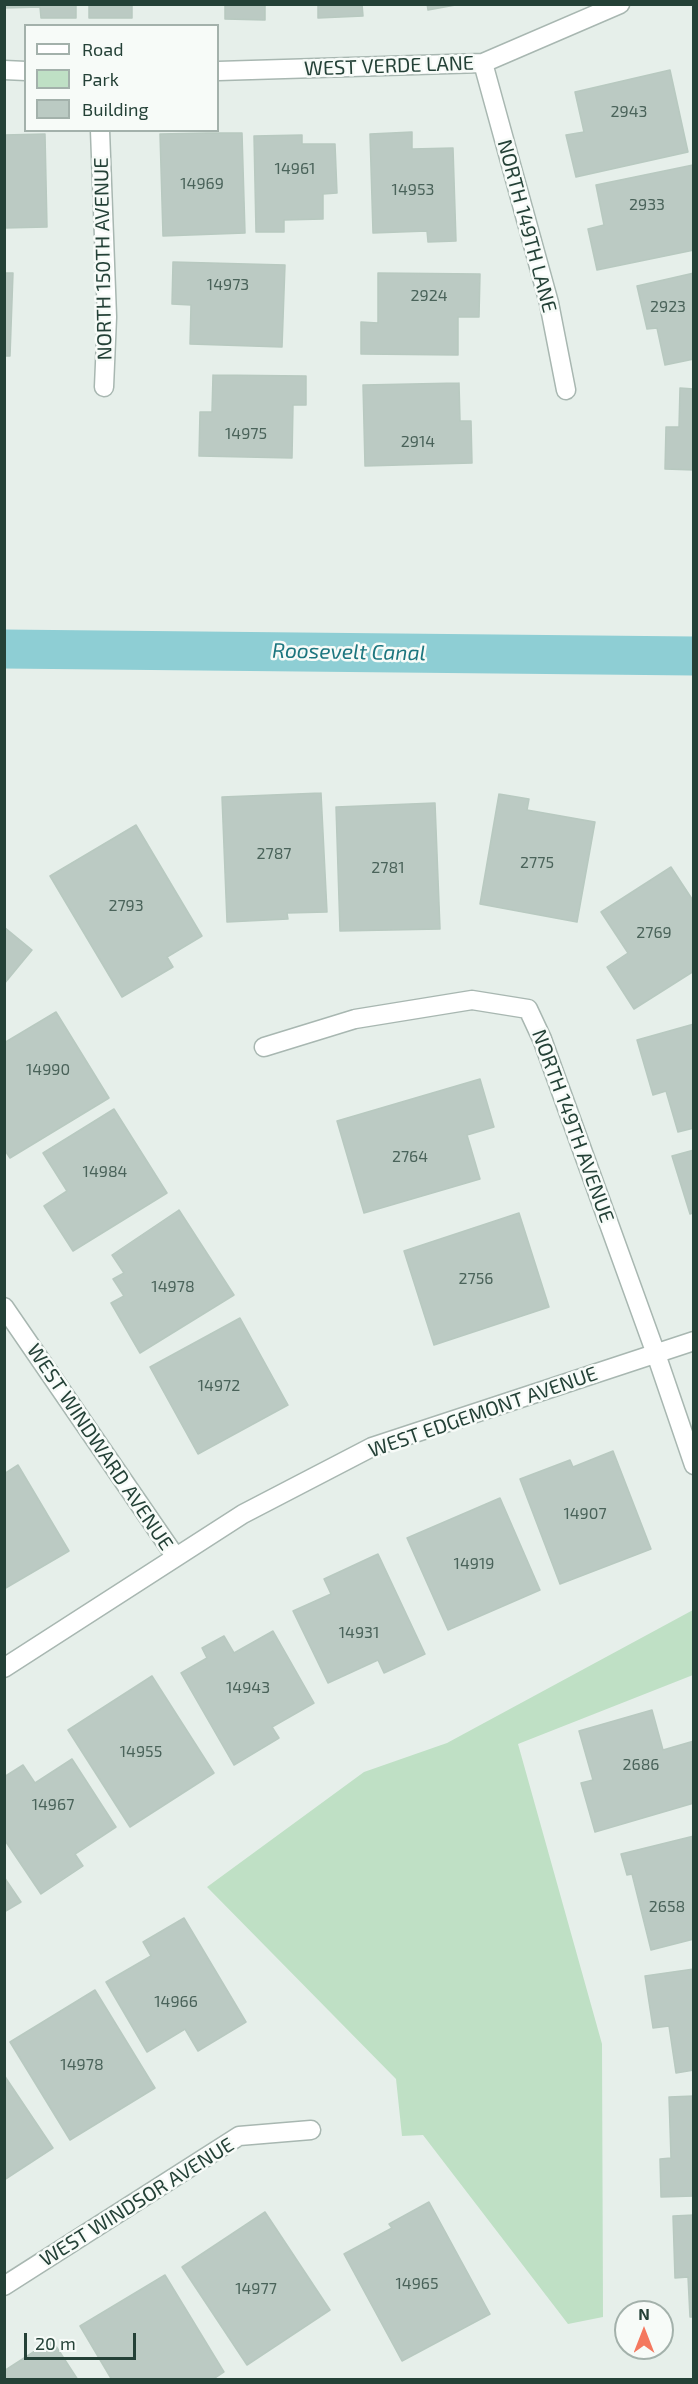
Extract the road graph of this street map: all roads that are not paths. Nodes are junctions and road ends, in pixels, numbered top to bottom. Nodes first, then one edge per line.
1 (620, 4) edge
2 (483, 63) junction
3 (4, 70) edge
4 (24, 71) edge
5 (219, 71) edge
6 (100, 132) edge
7 (104, 387) dead end
8 (566, 390) dead end
9 (264, 1047) dead end
10 (4, 1307) edge
11 (693, 1341) edge
12 (656, 1354) junction
13 (693, 1465) edge
14 (175, 1556) junction
15 (4, 1668) edge
16 (311, 2130) dead end
17 (4, 2286) edge

1 - 2 street, WEST VERDE LANE
2 - 5 street, WEST VERDE LANE
2 - 8 street, NORTH 149TH LANE
3 - 4 street
6 - 7 street, NORTH 150TH AVENUE
9 - 12 street, NORTH 149TH AVENUE
10 - 14 street, WEST WINDWARD AVENUE
11 - 12 street, WEST EDGEMONT AVENUE
12 - 13 street, NORTH 149TH AVENUE
12 - 14 street, WEST EDGEMONT AVENUE
14 - 15 street, WEST EDGEMONT AVENUE
16 - 17 street, WEST WINDSOR AVENUE

